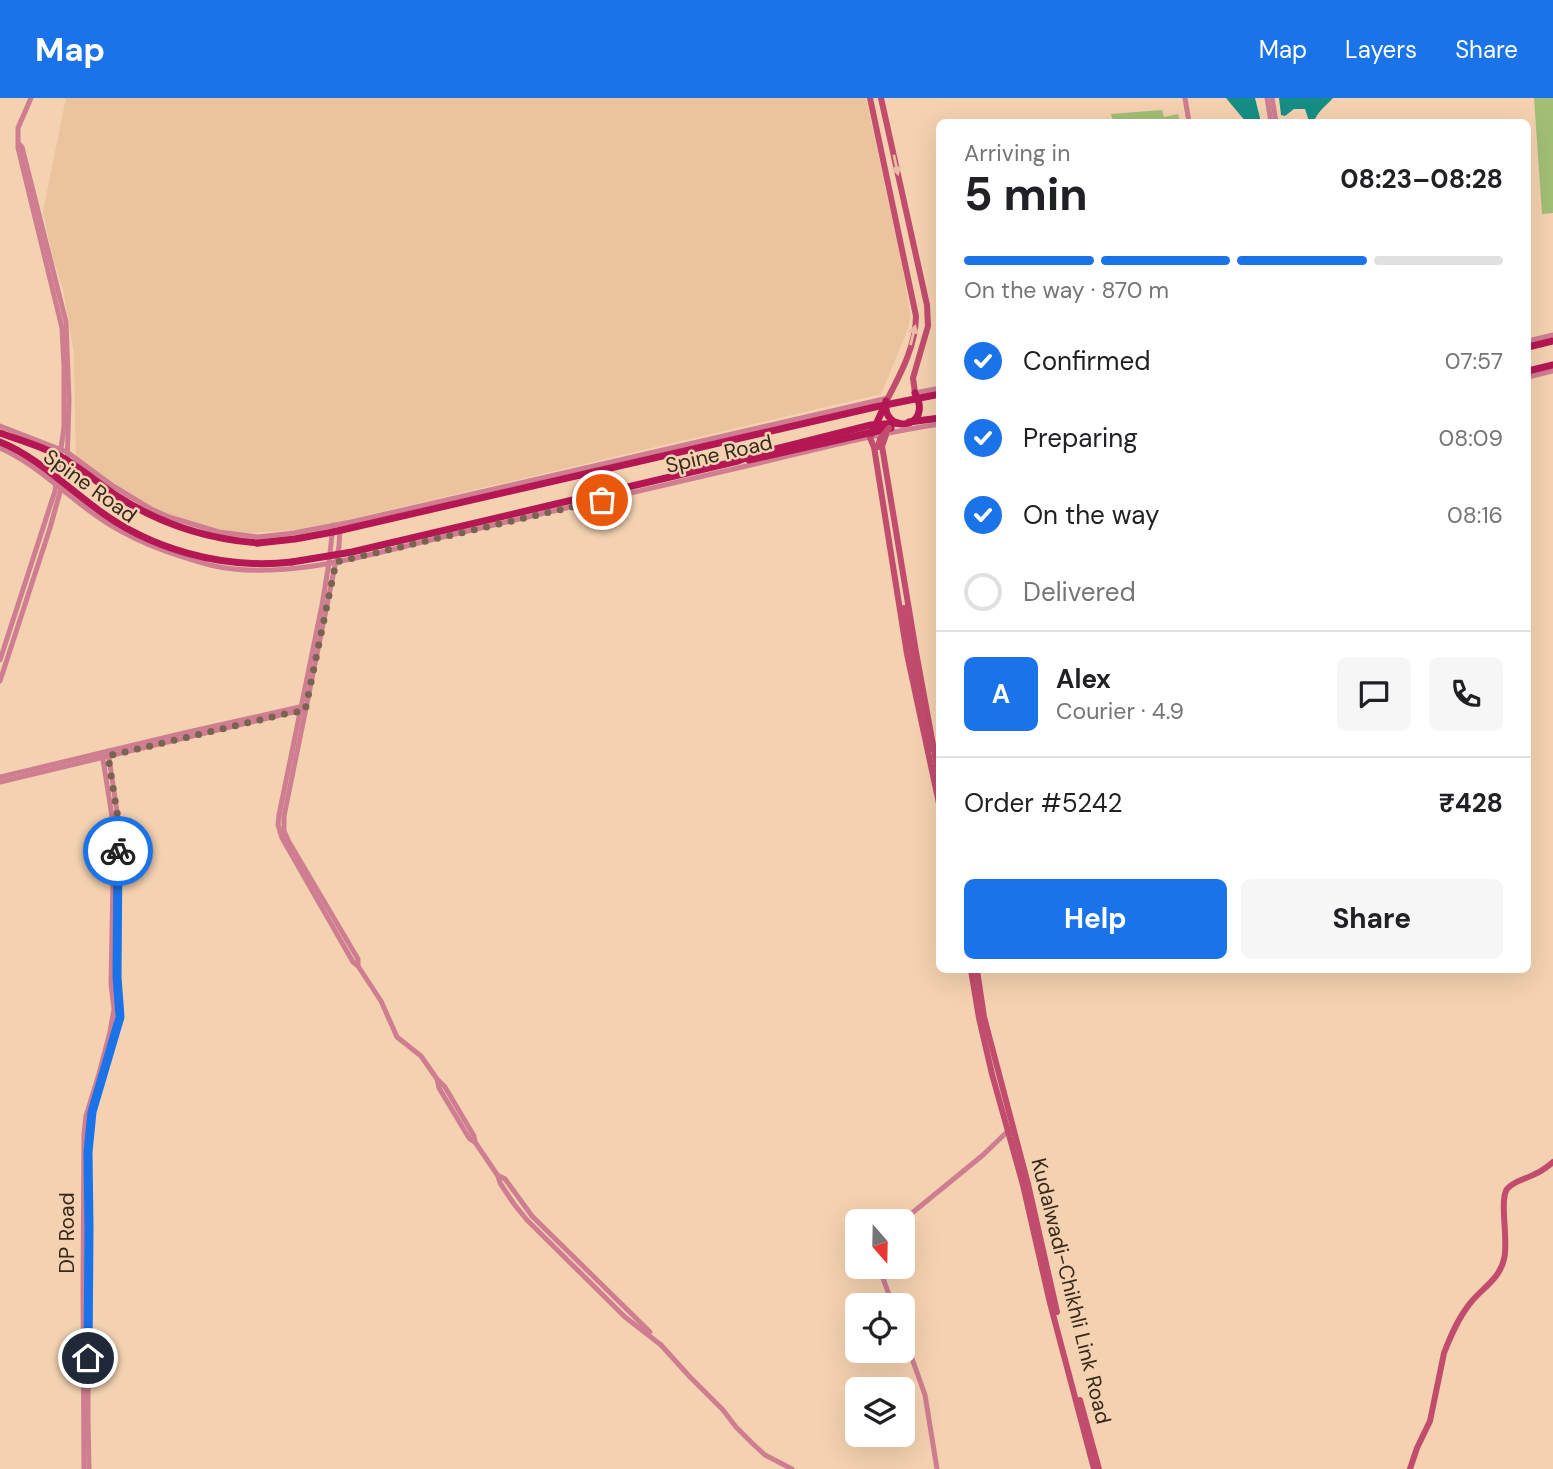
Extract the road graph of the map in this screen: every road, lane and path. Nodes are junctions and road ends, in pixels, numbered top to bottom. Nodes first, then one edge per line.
1 (31, 98) edge
2 (870, 98) edge
3 (881, 98) edge
4 (1185, 98) edge
5 (1266, 98) edge
6 (1272, 98) edge
7 (1188, 119) edge
8 (1270, 119) edge
9 (1276, 119) edge
10 (1553, 335) edge
11 (1531, 340) edge
12 (1553, 341) edge
13 (1531, 346) edge
14 (1553, 365) edge
15 (1531, 370) edge
16 (1553, 371) edge
17 (1531, 376) edge
18 (936, 389) edge
19 (915, 393) junction
20 (936, 395) edge
21 (886, 401) junction
22 (936, 416) edge
23 (936, 417) edge
24 (916, 418) junction
25 (905, 424) junction
26 (936, 425) edge
27 (0, 426) edge
28 (887, 431) junction
29 (0, 433) edge
30 (871, 435) junction
31 (0, 442) edge
32 (878, 447) junction
33 (0, 448) edge
34 (65, 451) junction
35 (737, 461) junction
36 (58, 486) junction
37 (337, 528) junction
38 (316, 532) junction
39 (333, 559) junction
40 (0, 660) edge
41 (0, 681) edge
42 (303, 708) junction
43 (930, 752) junction
44 (105, 754) junction
45 (936, 771) edge
46 (0, 779) edge
47 (936, 786) edge
48 (972, 973) edge
49 (977, 973) edge
50 (1010, 1128) junction
51 (1553, 1162) edge
52 (915, 1211) edge
53 (914, 1363) edge
54 (87, 1469) edge
55 (792, 1469) edge
56 (937, 1469) edge
57 (1096, 1469) edge
58 (1410, 1469) edge

1 - 34 street
21 -> 2 main road
3 -> 19 main road
4 - 7 street
5 - 8 street
6 - 9 street
10 - 11 street
12 - 13 main road
14 - 15 main road
16 - 17 street
18 - 19 street
19 - 24 main road, bridge
20 - 37 main road, Spine Road
21 - 25 main road, bridge
21 - 30 main road, bridge
21 - 37 street, Spine Road
22 - 24 main road
23 - 35 main road, Spine Road
24 - 25 main road, bridge
25 - 28 main road, bridge
26 - 28 street
27 - 34 street, Spine Road
28 - 30 main road, bridge
28 - 32 main road, bridge
28 - 43 main road
29 - 38 main road, bridge
30 - 32 main road, bridge
30 - 35 main road
30 - 39 street, Spine Road
30 - 43 main road
31 - 39 main road, bridge
32 - 43 main road
33 - 36 street, Spine Road
34 - 36 street
34 - 38 street, Spine Road
35 - 39 main road, Spine Road
36 - 39 street, Spine Road
36 - 40 street
36 - 41 street
37 - 38 main road
37 - 39 street
39 - 42 street
42 - 44 street
42 - 55 street
43 - 45 main road
43 - 47 main road
44 - 46 street
44 - 54 street, DP Road
48 - 50 main road
49 - 50 main road
50 - 52 street
50 - 57 main road, Kudalwadi-Chikhli Link Road
51 - 58 main road
53 - 56 street

